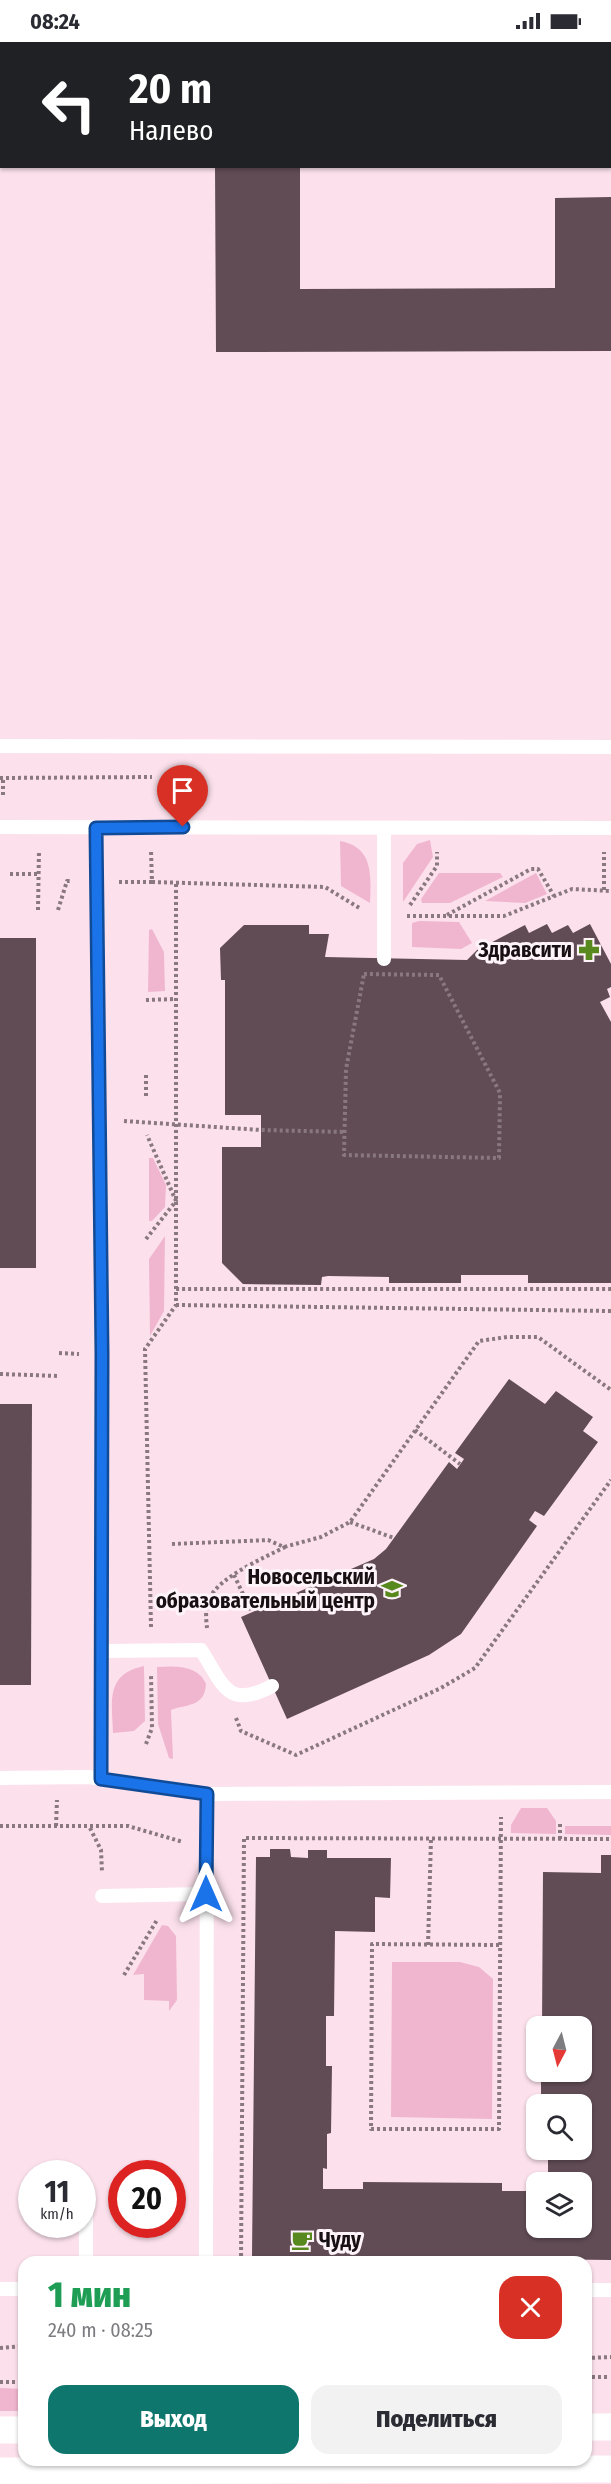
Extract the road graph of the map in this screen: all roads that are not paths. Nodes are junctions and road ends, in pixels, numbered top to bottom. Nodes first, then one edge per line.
1 (0, 746) edge
2 (611, 747) edge
3 (0, 827) edge
4 (96, 828) junction
5 (384, 828) junction
6 (611, 828) edge
7 (384, 958) dead end
8 (102, 1651) junction
9 (272, 1686) dead end
10 (0, 1778) edge
11 (101, 1779) junction
12 (611, 1792) edge
13 (207, 1794) junction
14 (206, 1894) junction
15 (102, 1896) dead end
16 (86, 2238) edge
17 (86, 2256) edge
18 (206, 2256) edge
19 (0, 2289) edge
20 (18, 2289) edge
21 (592, 2290) edge
22 (611, 2290) edge
23 (592, 2427) edge
24 (611, 2427) edge
25 (0, 2430) edge
26 (18, 2430) edge
27 (611, 2469) edge
28 (0, 2471) edge

1 - 2 lane
3 - 4 lane
4 - 5 lane
4 - 8 lane
5 - 6 lane
5 - 7 lane
8 - 9 lane
8 - 11 lane
10 - 11 lane
11 - 13 lane
12 - 13 lane
13 - 14 lane
14 - 15 lane
14 - 18 lane
16 - 17 lane
19 - 20 lane
21 - 22 lane
23 - 24 street
25 - 26 street
27 - 28 street

